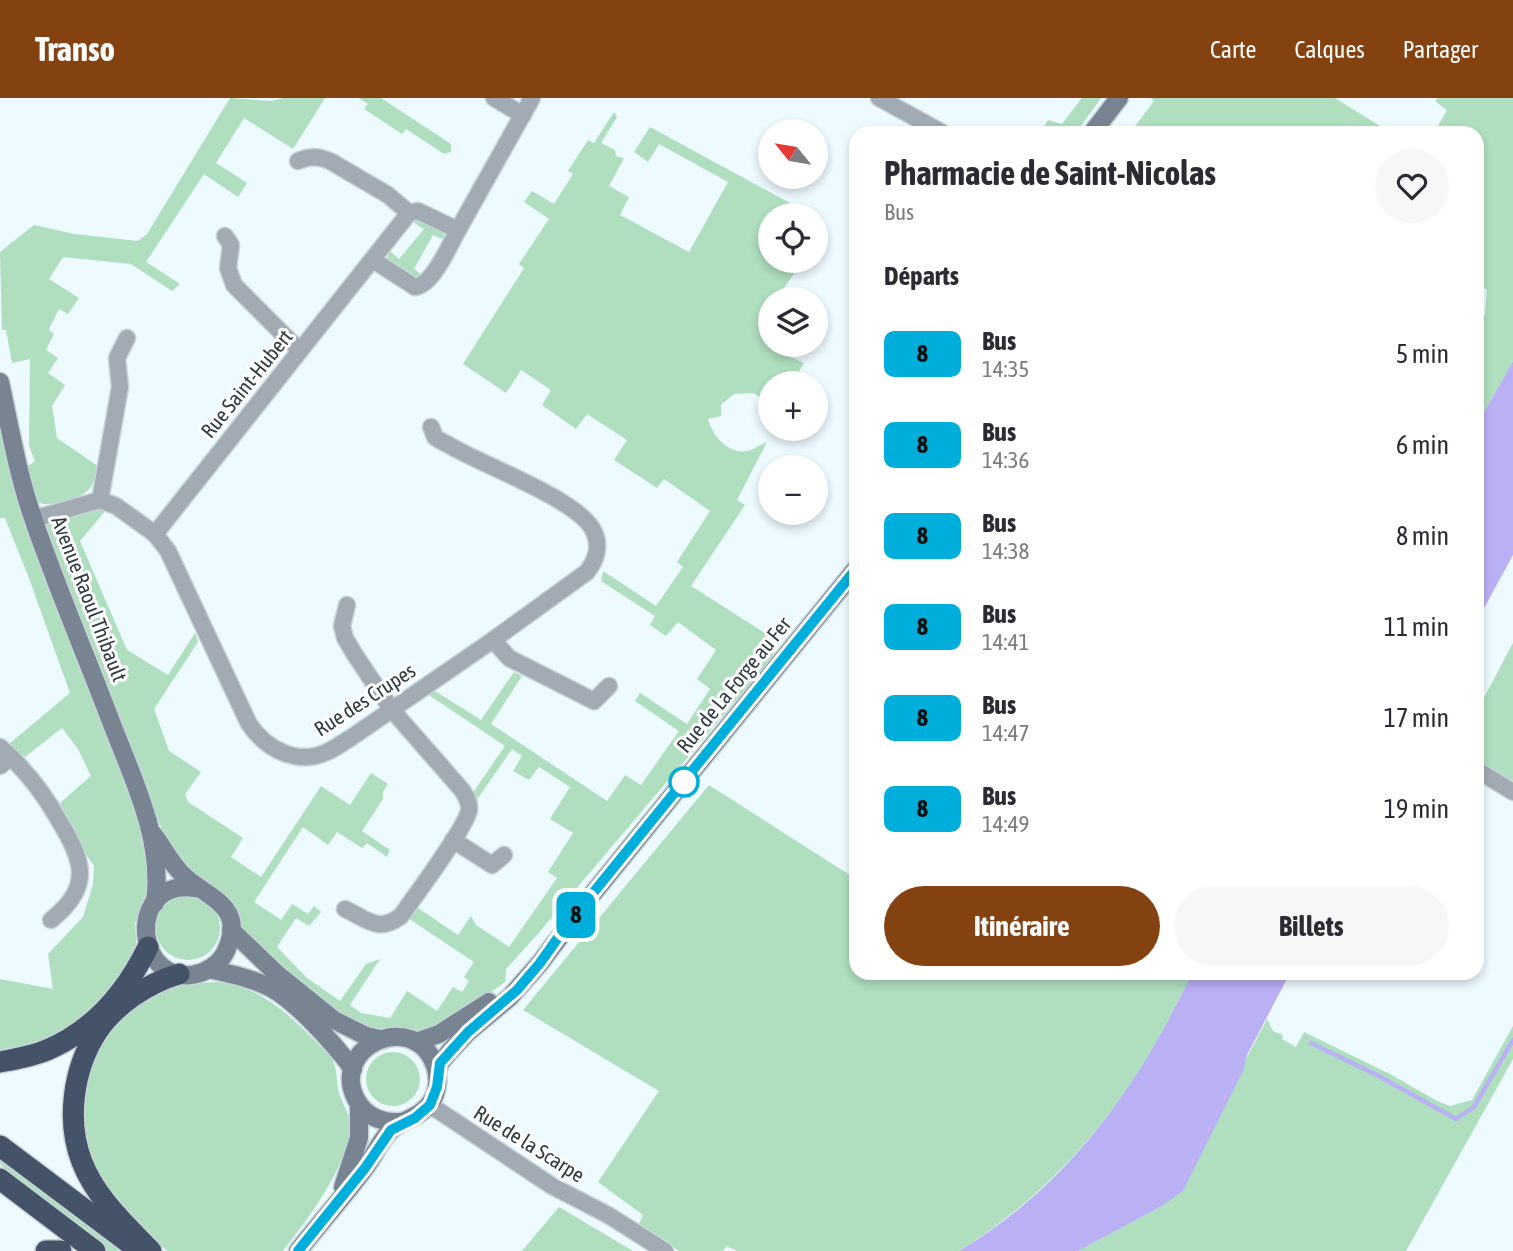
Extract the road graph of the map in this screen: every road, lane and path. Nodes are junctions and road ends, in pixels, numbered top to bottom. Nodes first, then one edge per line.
1 (494, 98) edge
2 (532, 98) edge
3 (878, 98) edge
4 (1119, 98) edge
5 (523, 115) junction
6 (930, 126) edge
7 (1097, 126) edge
8 (298, 161) dead end
9 (410, 213) junction
10 (458, 230) junction
11 (225, 236) dead end
12 (373, 260) junction
13 (127, 338) dead end
14 (300, 351) junction
15 (0, 382) edge
16 (431, 427) dead end
17 (100, 500) junction
18 (33, 519) junction
19 (155, 534) junction
20 (849, 578) edge
21 (347, 605) dead end
22 (493, 640) junction
23 (609, 686) dead end
24 (392, 710) junction
25 (4, 757) edge
26 (1484, 774) edge
27 (1513, 792) edge
28 (149, 828) junction
29 (453, 840) junction
30 (504, 855) dead end
31 (201, 889) junction
32 (155, 902) junction
33 (345, 909) dead end
34 (51, 920) dead end
35 (567, 925) junction
36 (231, 930) junction
37 (148, 947) junction
38 (209, 969) junction
39 (179, 974) junction
40 (380, 1039) junction
41 (416, 1042) junction
42 (0, 1062) edge
43 (353, 1069) junction
44 (437, 1072) junction
45 (359, 1105) junction
46 (430, 1105) junction
47 (402, 1122) junction
48 (0, 1146) edge
49 (0, 1179) edge
50 (340, 1199) junction
51 (46, 1251) edge
52 (61, 1251) edge
53 (95, 1251) edge
54 (140, 1251) edge
55 (151, 1251) edge
56 (298, 1251) edge
57 (665, 1251) edge

1 - 5 street
2 - 5 street
3 - 6 street
4 - 7 main road
5 - 10 street
8 - 9 street
9 - 10 street
9 - 12 street, Rue Saint-Hubert
10 - 12 street
11 - 14 street
12 - 14 street, Rue Saint-Hubert
13 - 17 street
14 - 19 street, Rue Saint-Hubert
15 - 18 main road, Avenue Raoul Thibault
16 - 22 street, Rue des Crupes
17 - 18 street
17 - 19 street, Rue des Crupes
18 - 28 main road, Avenue Raoul Thibault
19 - 24 street, Rue des Crupes
20 - 35 main road, Rue de La Forge au Fer
21 - 24 street
22 - 23 street
22 - 24 street, Rue des Crupes
24 - 29 street
25 - 34 street
26 - 27 street
28 - 31 main road
28 - 32 main road
29 - 30 street
29 - 33 street
31 - 32 main road
31 - 36 main road
32 - 37 main road
35 - 41 main road
35 - 44 main road
36 - 38 main road
36 - 40 main road
37 - 39 main road
37 - 42 highway
38 - 39 main road
38 - 43 main road
39 - 55 highway
40 - 41 main road
40 - 43 main road
41 - 44 main road
43 - 45 main road
44 - 46 main road
45 - 47 main road
45 - 50 main road
46 - 47 main road
46 - 57 street, Rue de la Scarpe
47 - 50 main road
48 - 54 highway
49 - 53 highway
50 - 56 main road
51 - 52 highway

